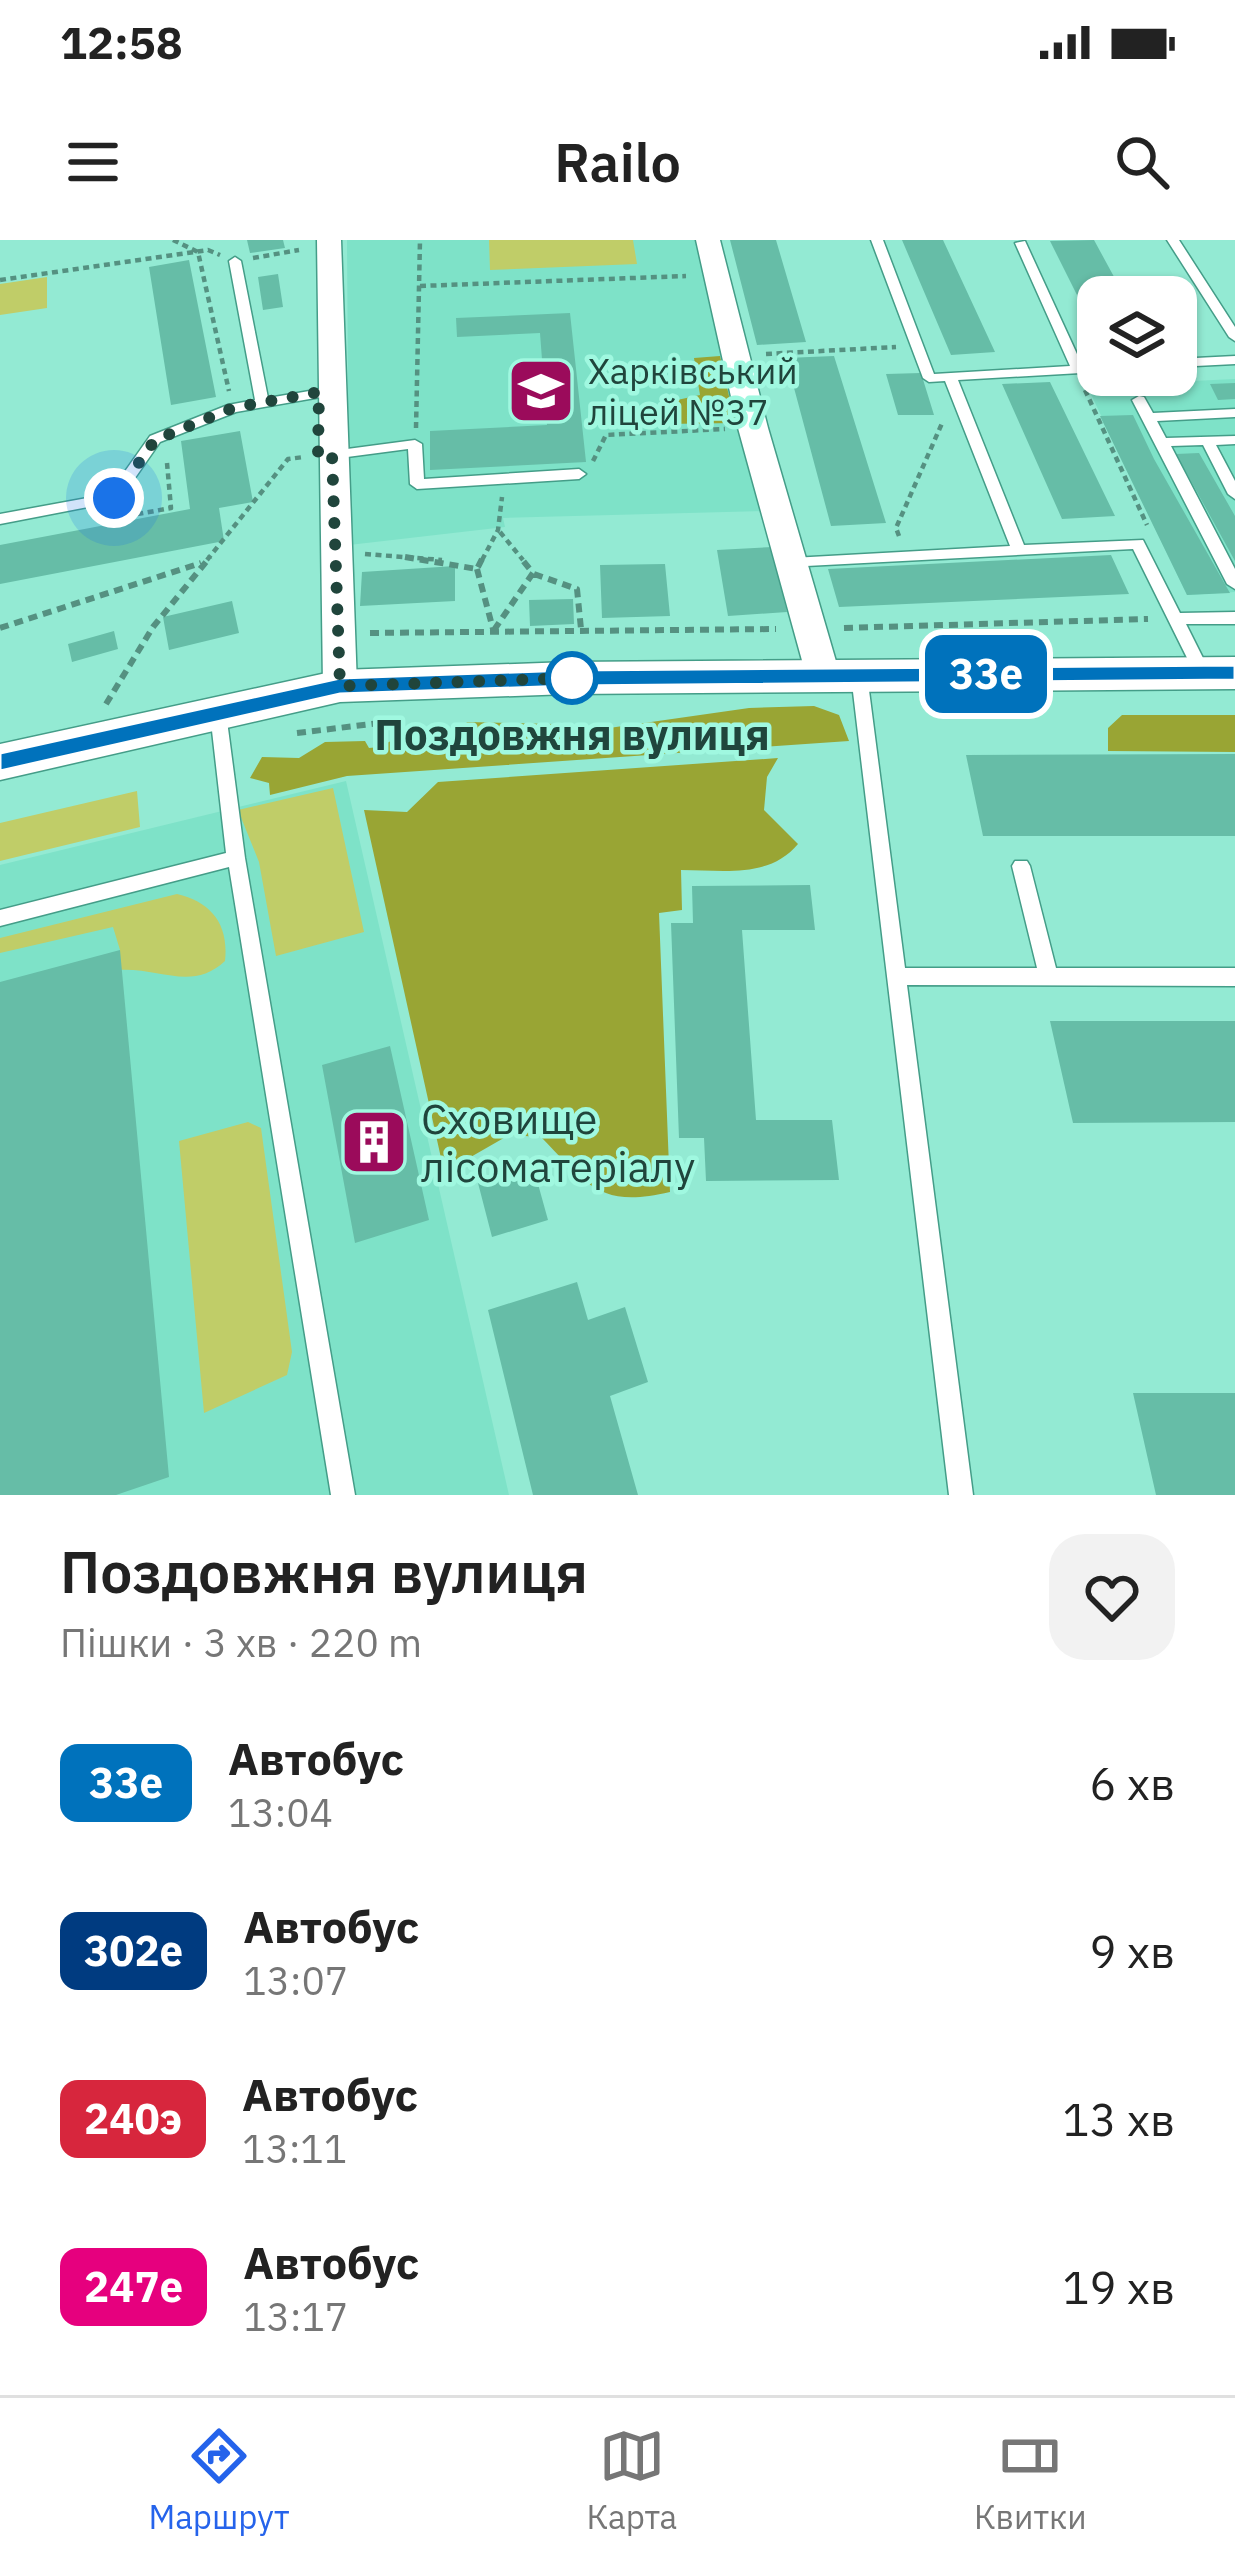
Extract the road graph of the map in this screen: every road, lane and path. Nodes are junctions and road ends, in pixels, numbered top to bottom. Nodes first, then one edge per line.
1 (173, 240) edge
2 (421, 240) edge
3 (708, 240) edge
4 (877, 240) edge
5 (1173, 240) edge
6 (1022, 243) edge
7 (323, 244) edge
8 (198, 252) junction
9 (235, 261) junction
10 (716, 275) junction
11 (0, 280) edge
12 (420, 286) junction
13 (1235, 337) edge
14 (918, 346) junction
15 (734, 355) junction
16 (1235, 360) edge
17 (1197, 362) edge
18 (1077, 368) edge
19 (1077, 370) edge
20 (950, 377) junction
21 (929, 378) junction
22 (333, 391) junction
23 (1088, 396) edge
24 (1138, 400) dead end
25 (262, 402) junction
26 (233, 408) junction
27 (1235, 413) edge
28 (1148, 417) junction
29 (753, 428) junction
30 (1235, 440) edge
31 (1207, 441) junction
32 (1162, 442) junction
33 (415, 444) junction
34 (332, 454) junction
35 (579, 474) joint
36 (1235, 494) edge
37 (0, 520) edge
38 (499, 530) dead end
39 (1138, 544) junction
40 (1018, 548) junction
41 (905, 556) junction
42 (204, 562) junction
43 (792, 562) junction
44 (477, 568) dead end
45 (533, 573) junction
46 (1235, 584) edge
47 (1235, 618) edge
48 (1178, 619) junction
49 (0, 628) edge
50 (580, 629) junction
51 (494, 630) junction
52 (811, 630) junction
53 (367, 633) dead end
54 (1219, 672) edge
55 (841, 674) junction
56 (340, 686) junction
57 (121, 711) dead end
58 (218, 713) junction
59 (417, 719) dead end
60 (278, 736) dead end
61 (0, 762) edge
62 (236, 858) junction
63 (1021, 866) dead end
64 (0, 918) edge
65 (896, 976) junction
66 (1048, 976) junction
67 (1235, 977) edge
68 (343, 1495) edge
69 (962, 1495) edge

1 - 8 path
2 - 12 path
3 - 10 street
4 - 14 lane
5 - 13 lane
6 - 18 lane
7 - 9 path
7 - 22 street
8 - 9 path
8 - 11 path
8 - 26 path
9 - 25 lane
10 - 12 path
10 - 15 street
12 - 33 path
14 - 15 path
14 - 21 lane
15 - 29 street
16 - 17 lane
19 - 20 lane
20 - 21 lane
20 - 40 lane
21 - 41 path
22 - 25 lane
22 - 34 street
23 - 39 path
24 - 28 lane
25 - 26 lane
26 - 37 lane
27 - 28 lane
28 - 32 lane
29 - 35 path
29 - 43 street
30 - 31 lane
31 - 32 lane
31 - 36 lane
32 - 46 lane
33 - 34 lane
33 - 35 lane
34 - 42 path
34 - 56 street
38 - 45 path
39 - 40 lane
39 - 48 lane
40 - 41 lane
41 - 43 lane
42 - 49 path
42 - 57 path
43 - 52 street
44 - 51 path
45 - 50 path
45 - 51 path
47 - 48 lane
48 - 52 path
48 - 54 lane
50 - 51 path
50 - 52 path
51 - 53 path
52 - 55 street
54 - 55 street
55 - 56 street
55 - 65 lane
56 - 58 street
58 - 61 street
58 - 62 lane
59 - 60 path
62 - 64 lane
62 - 68 lane
63 - 66 lane
65 - 66 lane
65 - 69 lane
66 - 67 lane

